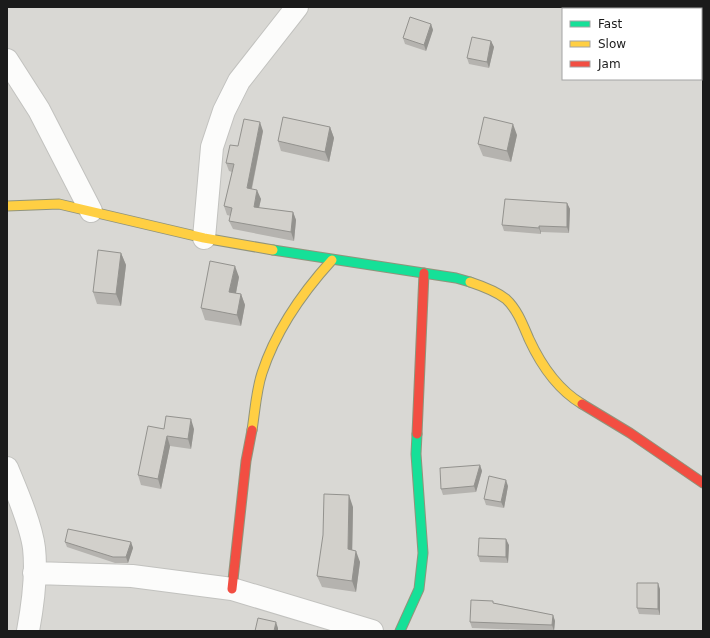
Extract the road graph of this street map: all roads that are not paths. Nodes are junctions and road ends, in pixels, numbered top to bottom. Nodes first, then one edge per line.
1 (297, 7) edge
2 (7, 60) edge
3 (7, 206) edge
4 (91, 211) junction
5 (204, 238) junction
6 (332, 260) junction
7 (424, 273) junction
8 (7, 468) edge
9 (703, 483) edge
10 (34, 573) junction
11 (232, 589) junction
12 (28, 631) edge
13 (372, 631) edge
14 (400, 631) edge

1 - 5 street
2 - 4 street
3 - 4 street
4 - 5 street
5 - 6 street
6 - 7 street
6 - 11 street
7 - 9 street
7 - 14 street
8 - 10 street
10 - 11 street
10 - 12 street
11 - 13 street

